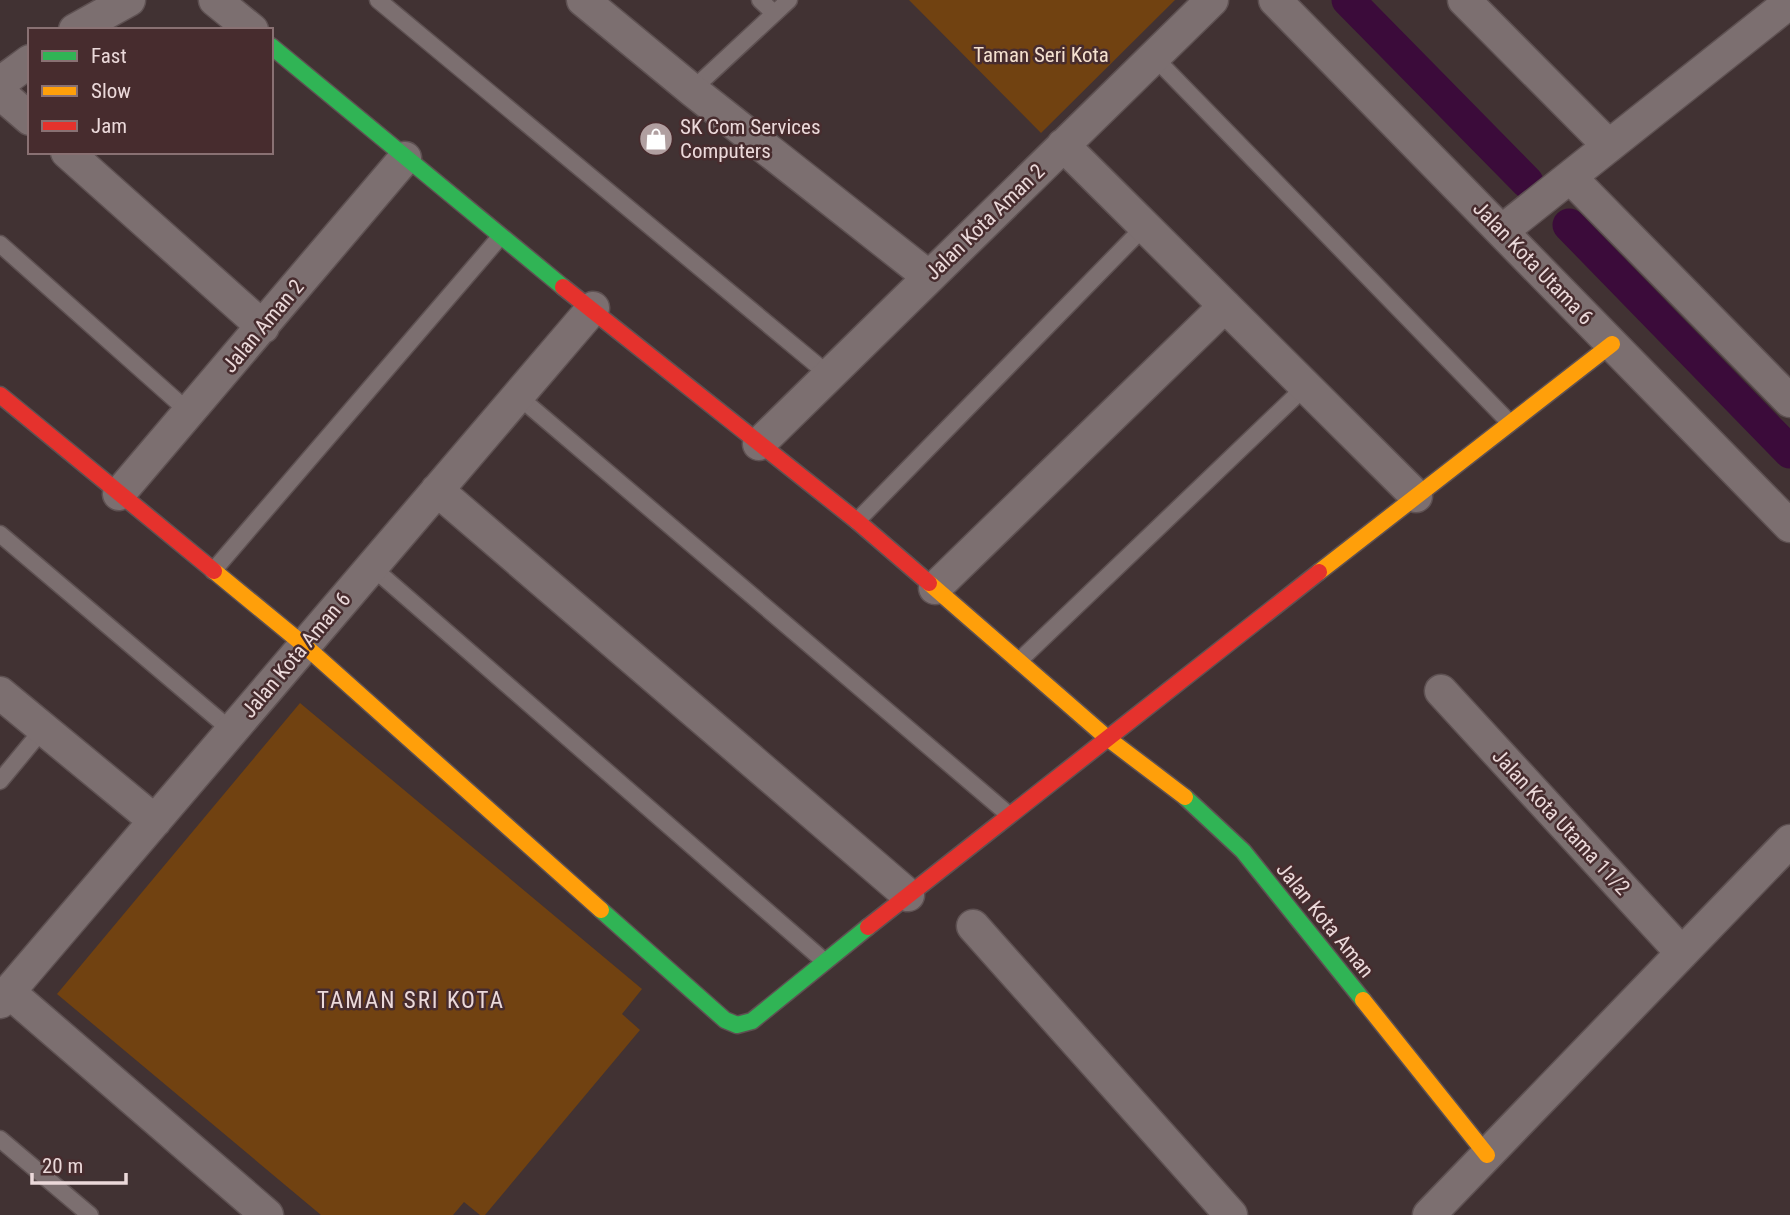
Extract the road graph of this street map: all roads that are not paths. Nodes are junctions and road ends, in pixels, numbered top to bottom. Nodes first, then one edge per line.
1 (129, 0) edge
2 (215, 0) edge
3 (378, 0) edge
4 (583, 0) edge
5 (761, 0) edge
6 (789, 0) edge
7 (1212, 0) edge
8 (1275, 0) edge
9 (1464, 0) edge
10 (1790, 2) edge
11 (775, 13) junction
12 (79, 28) edge
13 (250, 28) edge
14 (273, 48) edge
15 (1154, 57) junction
16 (28, 62) edge
17 (0, 83) edge
18 (691, 90) junction
19 (0, 93) edge
20 (28, 117) edge
21 (1063, 145) junction
22 (1609, 146) junction
23 (69, 154) edge
24 (405, 158) junction
25 (1571, 178) junction
26 (1145, 226) junction
27 (1502, 230) junction
28 (500, 237) junction
29 (0, 244) edge
30 (929, 277) junction
31 (1225, 306) junction
32 (593, 308) junction
33 (262, 327) junction
34 (1612, 344) junction
35 (829, 375) junction
36 (1306, 387) junction
37 (0, 395) edge
38 (518, 396) junction
39 (1790, 401) edge
40 (189, 412) junction
41 (1510, 423) junction
42 (759, 444) junction
43 (438, 490) junction
44 (119, 494) junction
45 (1416, 496) junction
46 (857, 521) junction
47 (1790, 526) edge
48 (0, 534) edge
49 (372, 566) junction
50 (213, 571) junction
51 (935, 588) junction
52 (304, 646) junction
53 (1019, 661) junction
54 (1441, 691) dead end
55 (0, 692) edge
56 (43, 729) junction
57 (232, 731) junction
58 (1106, 737) junction
59 (0, 781) edge
60 (1008, 814) junction
61 (155, 821) junction
62 (1790, 841) edge
63 (908, 895) junction
64 (973, 926) dead end
65 (1682, 953) junction
66 (823, 960) junction
67 (5, 997) edge
68 (0, 1139) edge
69 (1487, 1154) junction
70 (90, 1215) edge
71 (267, 1215) edge
72 (1231, 1215) edge
73 (1429, 1215) edge

1 - 12 street
2 - 13 street
3 - 35 lane
4 - 18 street
5 - 11 lane
6 - 11 lane
7 - 15 street, Jalan Kota Aman 2
8 - 27 street, Jalan Kota Utama 6
9 - 22 street
10 - 22 street
11 - 18 lane
14 - 24 street, Jalan Kota Aman
15 - 21 street, Jalan Kota Aman 2
15 - 41 lane
16 - 17 street
18 - 30 street
19 - 20 street
21 - 26 street
21 - 30 street, Jalan Kota Aman 2
22 - 25 street
23 - 33 street
24 - 28 street, Jalan Kota Aman
24 - 33 street, Jalan Aman 2
25 - 27 street
25 - 39 street
26 - 31 street
26 - 46 lane
27 - 34 street, Jalan Kota Utama 6
28 - 32 street, Jalan Kota Aman
28 - 50 lane
29 - 40 lane
30 - 35 street, Jalan Kota Aman 2
31 - 36 street
31 - 51 street
32 - 38 street, Jalan Kota Aman 6
32 - 42 street, Jalan Kota Aman
33 - 40 street, Jalan Aman 2
34 - 41 street
34 - 47 street, Jalan Kota Utama 6
35 - 42 street, Jalan Kota Aman 2
36 - 45 street
36 - 53 lane
37 - 44 street
38 - 43 street, Jalan Kota Aman 6
38 - 60 lane
40 - 44 street, Jalan Aman 2
41 - 45 street
42 - 46 street, Jalan Kota Aman
43 - 49 street, Jalan Kota Aman 6
43 - 63 street
44 - 50 street
45 - 58 street
46 - 51 street, Jalan Kota Aman
48 - 57 lane
49 - 52 street, Jalan Kota Aman 6
49 - 66 lane
50 - 52 street
51 - 53 street, Jalan Kota Aman
52 - 57 street, Jalan Kota Aman 6
52 - 66 street
53 - 58 street, Jalan Kota Aman
54 - 65 street, Jalan Kota Utama 11/2
55 - 56 street
56 - 59 lane
56 - 61 street
57 - 61 street, Jalan Kota Aman 6
58 - 60 street
58 - 69 street, Jalan Kota Aman
60 - 63 street
61 - 67 street, Jalan Kota Aman 6
62 - 65 street
63 - 66 street
64 - 72 street
65 - 69 street
67 - 71 street
68 - 70 lane
69 - 73 street

